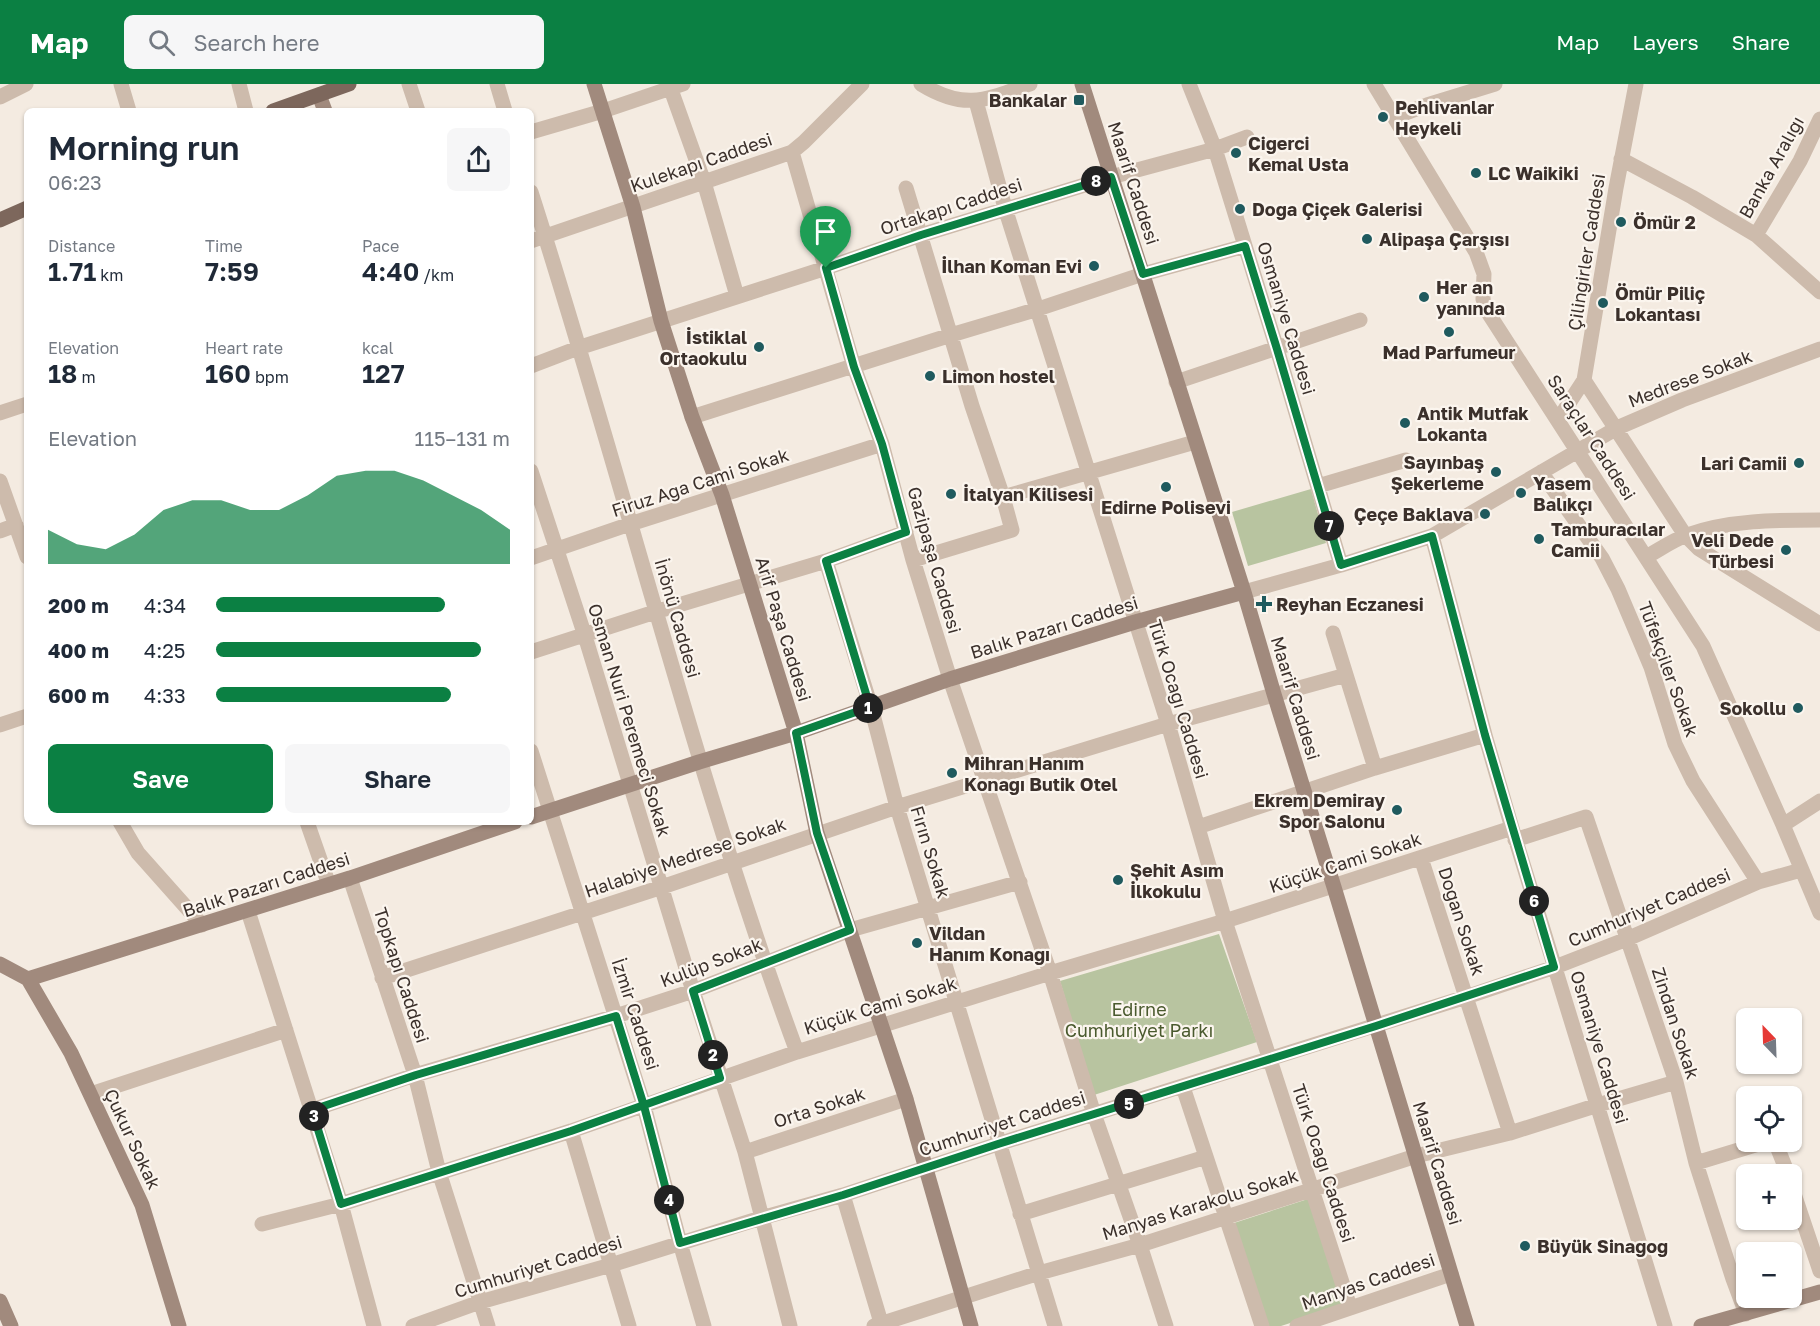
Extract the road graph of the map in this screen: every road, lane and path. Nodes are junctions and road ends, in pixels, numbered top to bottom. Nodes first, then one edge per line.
1 (26, 84) edge
2 (121, 84) edge
3 (238, 84) edge
4 (349, 84) edge
5 (409, 84) edge
6 (497, 84) edge
7 (594, 84) edge
8 (862, 84) edge
9 (921, 84) edge
10 (1030, 84) edge
11 (1082, 84) edge
12 (1189, 84) edge
13 (1374, 84) edge
14 (1495, 84) edge
15 (1636, 84) edge
16 (674, 86) edge
17 (317, 89) edge
18 (0, 96) edge
19 (976, 101) junction
20 (128, 108) edge
21 (245, 108) edge
22 (279, 108) edge
23 (324, 108) edge
24 (417, 108) edge
25 (505, 108) edge
26 (603, 111) junction
27 (1395, 117) junction
28 (1820, 119) edge
29 (534, 131) edge
30 (1247, 137) dead end
31 (1215, 150) junction
32 (792, 152) junction
33 (1622, 159) junction
34 (1111, 177) junction
35 (704, 182) junction
36 (906, 188) dead end
37 (633, 207) junction
38 (1005, 208) junction
39 (24, 209) edge
40 (534, 212) edge
41 (0, 220) edge
42 (921, 235) junction
43 (1756, 235) junction
44 (538, 238) edge
45 (1245, 246) junction
46 (826, 268) junction
47 (1143, 274) junction
48 (1820, 290) edge
49 (737, 296) junction
50 (1038, 309) junction
51 (1360, 320) dead end
52 (662, 321) junction
53 (951, 335) junction
54 (578, 348) junction
55 (1277, 349) junction
56 (1820, 349) edge
57 (534, 365) edge
58 (854, 367) junction
59 (1584, 380) junction
60 (1176, 382) junction
61 (24, 405) edge
62 (0, 413) edge
63 (692, 417) junction
64 (1558, 420) junction
65 (1617, 428) junction
66 (1195, 442) junction
67 (882, 444) junction
68 (1577, 451) junction
69 (1406, 460) dead end
70 (1541, 472) junction
71 (1089, 473) junction
72 (534, 480) edge
73 (0, 481) edge
74 (1318, 486) junction
75 (722, 495) junction
76 (1003, 497) junction
77 (1820, 520) edge
78 (630, 524) junction
79 (16, 525) junction
80 (0, 531) edge
81 (906, 532) junction
82 (1685, 535) junction
83 (1432, 536) junction
84 (24, 548) edge
85 (556, 550) junction
86 (534, 557) edge
87 (1646, 557) junction
88 (913, 560) junction
89 (826, 561) junction
90 (1341, 565) junction
91 (750, 584) junction
92 (1244, 592) junction
93 (655, 612) junction
94 (1135, 622) junction
95 (1820, 624) edge
96 (1333, 633) dead end
97 (585, 636) junction
98 (534, 651) edge
99 (1346, 675) junction
100 (950, 679) junction
101 (1274, 694) junction
102 (870, 707) junction
103 (24, 717) edge
104 (1168, 724) junction
105 (0, 725) edge
106 (796, 733) junction
107 (1485, 735) junction
108 (534, 761) edge
109 (699, 762) junction
110 (1375, 768) junction
111 (984, 780) junction
112 (630, 784) junction
113 (1304, 791) junction
114 (1820, 801) edge
115 (897, 807) junction
116 (549, 810) junction
117 (534, 816) edge
118 (122, 825) edge
119 (308, 825) edge
120 (506, 825) edge
121 (1783, 825) junction
122 (1198, 827) junction
123 (817, 833) junction
124 (1514, 834) junction
125 (1421, 858) junction
126 (731, 863) junction
127 (1801, 870) junction
128 (350, 878) junction
129 (1020, 882) junction
130 (1758, 882) junction
131 (329, 885) junction
132 (662, 887) junction
133 (1334, 887) junction
134 (928, 908) junction
135 (248, 911) junction
136 (582, 912) junction
137 (1820, 913) edge
138 (1225, 921) junction
139 (202, 925) junction
140 (850, 930) junction
141 (1628, 939) junction
142 (764, 962) junction
143 (0, 964) edge
144 (1554, 967) junction
145 (1050, 973) junction
146 (382, 978) junction
147 (28, 979) junction
148 (693, 991) junction
149 (1466, 997) junction
150 (957, 1002) junction
151 (616, 1016) junction
152 (882, 1025) junction
153 (1376, 1026) junction
154 (286, 1030) junction
155 (796, 1052) junction
156 (1270, 1059) junction
157 (416, 1075) junction
158 (720, 1078) junction
159 (1676, 1082) junction
160 (1183, 1087) junction
161 (91, 1094) junction
162 (906, 1099) junction
163 (1598, 1105) junction
164 (644, 1106) junction
165 (312, 1110) junction
166 (1094, 1114) junction
167 (571, 1131) junction
168 (1510, 1133) junction
169 (998, 1144) junction
170 (1736, 1151) edge
171 (745, 1152) junction
172 (1416, 1156) junction
173 (1206, 1157) junction
174 (1696, 1163) junction
175 (926, 1167) junction
176 (439, 1172) junction
177 (1119, 1184) junction
178 (1312, 1189) junction
179 (843, 1195) junction
180 (341, 1204) junction
181 (1020, 1214) junction
182 (761, 1218) junction
183 (1225, 1218) junction
184 (1802, 1218) edge
185 (262, 1224) dead end
186 (680, 1243) junction
187 (1140, 1245) junction
188 (611, 1265) junction
189 (1820, 1271) edge
190 (1040, 1273) junction
191 (1451, 1274) junction
192 (1820, 1292) edge
193 (963, 1299) junction
194 (0, 1301) edge
195 (480, 1302) junction
196 (1350, 1307) junction
197 (1746, 1314) junction
198 (879, 1325) edge
199 (11, 1326) edge
200 (179, 1326) edge
201 (374, 1326) edge
202 (413, 1326) edge
203 (488, 1326) edge
204 (629, 1326) edge
205 (704, 1326) edge
206 (790, 1326) edge
207 (971, 1326) edge
208 (1054, 1326) edge
209 (1166, 1326) edge
210 (1262, 1326) edge
211 (1297, 1326) edge
212 (1467, 1326) edge
213 (1665, 1326) edge
214 (1701, 1326) edge

1 - 18 street
2 - 20 street
3 - 21 street
4 - 17 main road
5 - 24 street
6 - 25 street
7 - 26 street, Arif Paşa Caddesi
8 - 32 street, Kulekapı Caddesi
9 - 19 street
10 - 19 street
11 - 34 street, Maarif Caddesi
12 - 31 street, Osmaniye Caddesi
13 - 27 street, Saraçlar Caddesi
14 - 27 street
15 - 33 street, Çilingirler Caddesi
16 - 26 street
16 - 35 street
17 - 22 main road
17 - 23 street
19 - 38 street, Türk Ocağı Caddesi
26 - 29 street
26 - 37 street, Arif Paşa Caddesi
27 - 64 street, Saraçlar Caddesi
28 - 43 street, Banka Aralığı
30 - 31 street, Ortakapı Caddesi
31 - 34 street, Ortakapı Caddesi
31 - 45 street, Osmaniye Caddesi
32 - 35 street, Kulekapı Caddesi
32 - 46 street, Gazipaşa Caddesi
33 - 43 street
33 - 59 street, Çilingirler Caddesi
34 - 38 street, Ortakapı Caddesi
34 - 47 street, Maarif Caddesi
35 - 37 street, Kulekapı Caddesi
35 - 49 street
36 - 42 street
37 - 44 street, Kulekapı Caddesi
37 - 52 street, Arif Paşa Caddesi
38 - 42 street, Ortakapı Caddesi
38 - 50 street, Türk Ocağı Caddesi
39 - 41 main road
40 - 44 street, İnönü Caddesi
42 - 46 street, Ortakapı Caddesi
42 - 53 street
43 - 48 street
44 - 54 street, İnönü Caddesi
45 - 47 street
45 - 55 street, Osmaniye Caddesi
46 - 49 street, Ortakapı Caddesi
46 - 58 street, Gazipaşa Caddesi
47 - 50 street
47 - 60 street, Maarif Caddesi
49 - 52 street, Ortakapı Caddesi
50 - 53 street
50 - 71 street, Türk Ocağı Caddesi
51 - 55 street
52 - 54 street, Ortakapı Caddesi
52 - 63 street, Arif Paşa Caddesi
53 - 58 street
53 - 76 street
54 - 57 street, Ortakapı Caddesi
54 - 78 street, İnönü Caddesi
55 - 60 street
55 - 74 street, Osmaniye Caddesi
56 - 65 street, Medrese Sokak
58 - 63 street
58 - 67 street, Gazipaşa Caddesi
59 - 64 street, Çilingirler Caddesi
59 - 65 street
60 - 66 street, Maarif Caddesi
61 - 62 street
63 - 75 street, Arif Paşa Caddesi
64 - 68 street, Saraçlar Caddesi
65 - 68 street, Medrese Sokak
65 - 82 street
66 - 71 street
66 - 92 street, Maarif Caddesi
67 - 75 street, Firuz Ağa Cami Sokak
67 - 81 street, Gazipaşa Caddesi
68 - 70 street, Balık Pazarı Caddesi
68 - 87 street, Saraçlar Caddesi
69 - 74 street
70 - 83 street, Balık Pazarı Caddesi
70 - 130 street, Tüfekçiler Sokak
71 - 76 street
71 - 94 street, Türk Ocağı Caddesi
72 - 85 street, Osman Nuri Peremeci Sokak
73 - 79 street
74 - 90 street, Osmaniye Caddesi
75 - 78 street, Firuz Ağa Cami Sokak
75 - 91 street, Arif Paşa Caddesi
76 - 88 street
77 - 82 street
78 - 85 street, Firuz Ağa Cami Sokak
78 - 93 street, İnönü Caddesi
79 - 80 street
79 - 84 street
81 - 88 street, Gazipaşa Caddesi
81 - 89 street
82 - 87 street
82 - 95 street
83 - 90 street, Balık Pazarı Caddesi
83 - 107 street, Osmaniye Caddesi
85 - 86 street, Firuz Ağa Cami Sokak
85 - 97 street, Osman Nuri Peremeci Sokak
87 - 121 street, Saraçlar Caddesi
88 - 100 street, Gazipaşa Caddesi
89 - 91 street
89 - 102 street, Fırın Sokak
90 - 92 street, Balık Pazarı Caddesi
91 - 93 street
91 - 106 street, Arif Paşa Caddesi
92 - 94 street, Balık Pazarı Caddesi
92 - 101 street, Maarif Caddesi
93 - 97 street
93 - 109 street, İnönü Caddesi
94 - 100 street, Balık Pazarı Caddesi
94 - 104 street, Türk Ocağı Caddesi
96 - 99 street
97 - 98 street
97 - 112 street, Osman Nuri Peremeci Sokak
99 - 101 street, Halabiye Medrese Sokak
99 - 110 street
100 - 102 street, Balık Pazarı Caddesi
100 - 111 street, Gazipaşa Caddesi
101 - 104 street, Halabiye Medrese Sokak
101 - 113 street, Maarif Caddesi
102 - 106 street, Balık Pazarı Caddesi
102 - 115 street, Fırın Sokak
103 - 105 street
104 - 111 street, Halabiye Medrese Sokak
104 - 122 street, Türk Ocağı Caddesi
106 - 109 street, Balık Pazarı Caddesi
106 - 123 street, Arif Paşa Caddesi
107 - 110 street
107 - 124 street, Osmaniye Caddesi
108 - 116 street, İzmir Caddesi
109 - 112 street, Balık Pazarı Caddesi
109 - 126 street, İnönü Caddesi
110 - 113 street
111 - 115 street, Halabiye Medrese Sokak
111 - 129 street, Gazipaşa Caddesi
112 - 116 street, Balık Pazarı Caddesi
112 - 132 street, Osman Nuri Peremeci Sokak
113 - 122 street
113 - 133 street, Maarif Caddesi
114 - 121 street
115 - 123 street, Halabiye Medrese Sokak
115 - 134 street, Fırın Sokak
116 - 117 street, Balık Pazarı Caddesi
116 - 136 street, İzmir Caddesi
118 - 139 street
119 - 131 street
120 - 128 street, Balık Pazarı Caddesi
121 - 127 street, Saraçlar Caddesi
122 - 138 street, Türk Ocağı Caddesi
123 - 126 street, Halabiye Medrese Sokak
123 - 140 street, Arif Paşa Caddesi
124 - 125 street, Küçük Cami Sokak
124 - 141 street, Zindan Sokak
124 - 144 street, Osmaniye Caddesi
125 - 133 street, Küçük Cami Sokak
125 - 149 street, Doğan Sokak
126 - 132 street, Halabiye Medrese Sokak
126 - 142 street, İnönü Caddesi
127 - 130 street, Cumhuriyet Caddesi
127 - 137 street, Saraçlar Caddesi
128 - 131 street, Balık Pazarı Caddesi
128 - 146 street, Topkapı Caddesi
129 - 134 street, Kulüp Sokak
129 - 145 street, Gazipaşa Caddesi
130 - 141 street, Cumhuriyet Caddesi
131 - 135 street, Balık Pazarı Caddesi
132 - 136 street, Halabiye Medrese Sokak
132 - 148 street, Osman Nuri Peremeci Sokak
133 - 138 street, Küçük Cami Sokak
133 - 153 street, Maarif Caddesi
134 - 140 street, Kulüp Sokak
134 - 150 street, Fırın Sokak
135 - 139 street, Balık Pazarı Caddesi
135 - 154 street
136 - 146 street, Halabiye Medrese Sokak
136 - 151 street, İzmir Caddesi
138 - 145 street, Küçük Cami Sokak
138 - 156 street, Türk Ocağı Caddesi
139 - 147 street, Balık Pazarı Caddesi
140 - 142 street, Kulüp Sokak
140 - 152 street, Arif Paşa Caddesi
141 - 144 street, Cumhuriyet Caddesi
141 - 159 street, Zindan Sokak
142 - 148 street, Kulüp Sokak
142 - 155 street, İnönü Caddesi
143 - 147 street
144 - 149 street, Cumhuriyet Caddesi
144 - 163 street, Osmaniye Caddesi
145 - 150 street, Küçük Cami Sokak
145 - 166 street, Gazipaşa Caddesi
146 - 157 street, Topkapı Caddesi
147 - 161 street, Çukur Sokak
148 - 151 street, Kulüp Sokak
148 - 158 street, Osman Nuri Peremeci Sokak
149 - 153 street, Cumhuriyet Caddesi
149 - 168 street, Doğan Sokak
150 - 152 street, Küçük Cami Sokak
150 - 169 street, Fırın Sokak
151 - 157 street, Kulüp Sokak
151 - 164 street, İzmir Caddesi
152 - 155 street, Küçük Cami Sokak
152 - 162 street, Arif Paşa Caddesi
153 - 156 street, Cumhuriyet Caddesi
153 - 172 street, Maarif Caddesi
154 - 161 street
154 - 165 street
155 - 158 street, Küçük Cami Sokak
156 - 160 street, Cumhuriyet Caddesi
156 - 178 street, Türk Ocağı Caddesi
157 - 165 street, Kulüp Sokak
157 - 176 street, Topkapı Caddesi
158 - 164 street, Küçük Cami Sokak
158 - 171 street, Osman Nuri Peremeci Sokak
159 - 163 street, Manyas Karakolu Sokak
159 - 174 street, Zindan Sokak
160 - 166 street, Cumhuriyet Caddesi
160 - 173 street
161 - 200 street, Çukur Sokak
162 - 171 street, Orta Sokak
162 - 175 street, Arif Paşa Caddesi
163 - 168 street, Manyas Karakolu Sokak
163 - 213 street, Osmaniye Caddesi
164 - 167 street, Küçük Cami Sokak
164 - 186 street, İzmir Caddesi
165 - 180 street
166 - 169 street, Cumhuriyet Caddesi
166 - 177 street, Gazipaşa Caddesi
167 - 176 street, Küçük Cami Sokak
167 - 188 street
168 - 172 street, Manyas Karakolu Sokak
169 - 175 street, Cumhuriyet Caddesi
169 - 181 street, Fırın Sokak
170 - 174 street
171 - 182 street, Osman Nuri Peremeci Sokak
172 - 178 street, Manyas Karakolu Sokak
172 - 191 street, Maarif Caddesi
173 - 177 street
173 - 183 street
174 - 197 street, Zindan Sokak
175 - 179 street, Cumhuriyet Caddesi
175 - 193 street, Arif Paşa Caddesi
176 - 180 street, Küçük Cami Sokak
176 - 195 street, Topkapı Caddesi
177 - 181 street
177 - 187 street, Gazipaşa Caddesi
178 - 183 street, Manyas Karakolu Sokak
178 - 196 street, Türk Ocağı Caddesi
179 - 182 street, Cumhuriyet Caddesi
179 - 198 street
180 - 185 street, Küçük Cami Sokak
180 - 201 street
181 - 190 street, Fırın Sokak
182 - 186 street, Cumhuriyet Caddesi
182 - 206 street, Osman Nuri Peremeci Sokak
183 - 187 street, Manyas Karakolu Sokak
183 - 210 street
184 - 189 street
186 - 188 street, Cumhuriyet Caddesi
186 - 205 street, İzmir Caddesi
187 - 190 street, Manyas Karakolu Sokak
187 - 209 street, Gazipaşa Caddesi
188 - 195 street, Cumhuriyet Caddesi
188 - 204 street
190 - 193 street, Manyas Karakolu Sokak
190 - 208 street, Fırın Sokak
191 - 196 street, Manyas Caddesi
191 - 212 street, Maarif Caddesi
192 - 197 street
193 - 198 street, Manyas Karakolu Sokak
193 - 207 street, Arif Paşa Caddesi
194 - 199 street
195 - 202 street, Cumhuriyet Caddesi
195 - 203 street, Topkapı Caddesi
196 - 211 street, Manyas Caddesi
197 - 214 street

